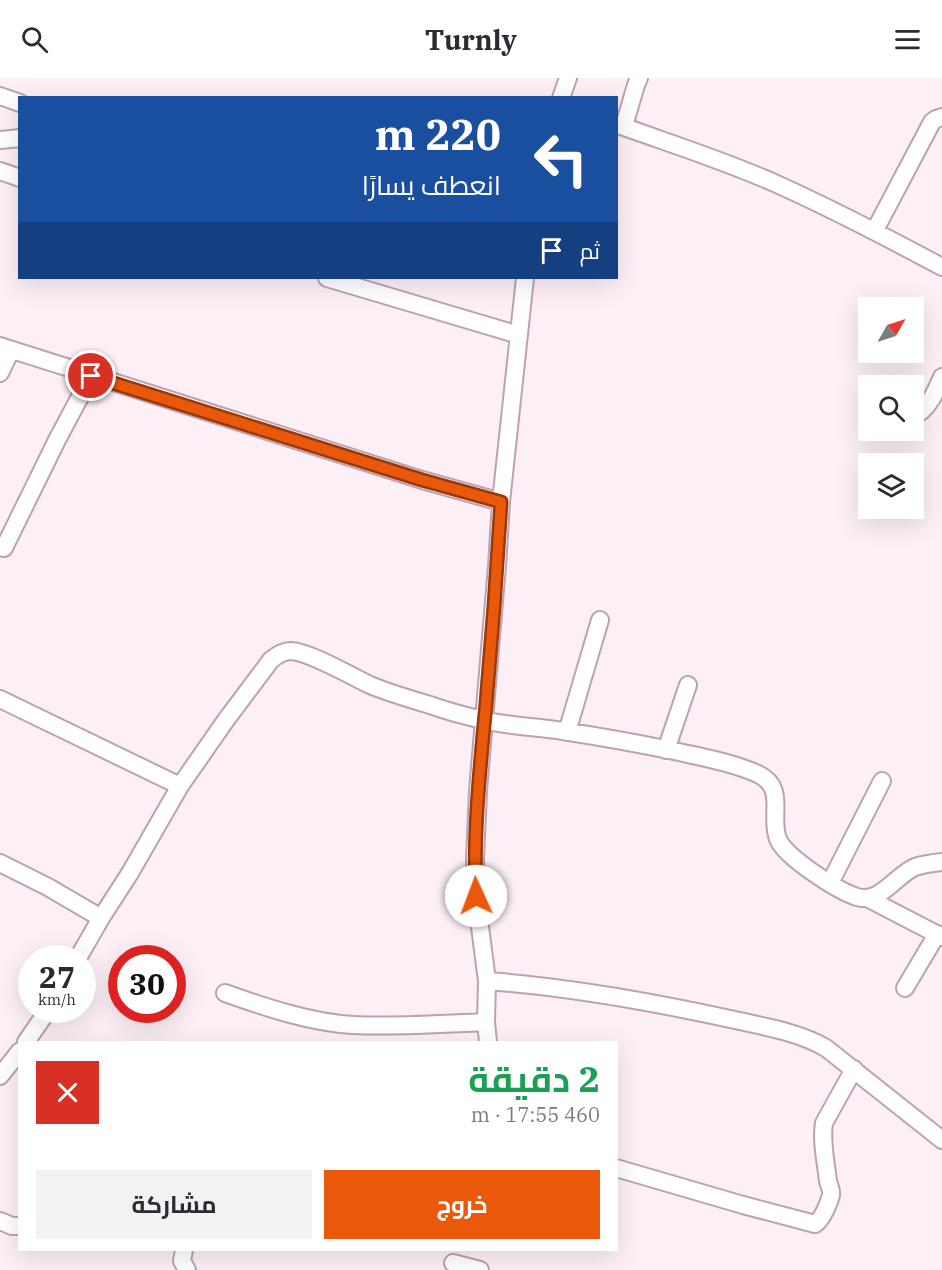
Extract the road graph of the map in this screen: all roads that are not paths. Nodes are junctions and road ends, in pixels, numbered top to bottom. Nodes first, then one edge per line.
1 (568, 78) edge
2 (639, 78) edge
3 (0, 96) edge
4 (562, 96) edge
5 (18, 102) edge
6 (942, 117) edge
7 (620, 125) edge
8 (18, 138) edge
9 (0, 140) edge
10 (0, 171) edge
11 (18, 177) edge
12 (875, 230) junction
13 (942, 267) edge
14 (330, 279) edge
15 (525, 279) edge
16 (519, 335) junction
17 (5, 348) edge
18 (0, 373) edge
19 (91, 376) junction
20 (942, 377) edge
21 (924, 408) edge
22 (501, 502) junction
23 (4, 548) dead end
24 (600, 620) dead end
25 (688, 685) dead end
26 (0, 699) edge
27 (484, 720) junction
28 (567, 732) junction
29 (666, 750) junction
30 (882, 781) dead end
31 (180, 786) junction
32 (942, 862) edge
33 (0, 863) edge
34 (830, 883) junction
35 (867, 898) junction
36 (101, 918) junction
37 (939, 935) edge
38 (85, 945) edge
39 (487, 981) junction
40 (905, 988) dead end
41 (225, 993) dead end
42 (486, 1022) junction
43 (39, 1023) edge
44 (27, 1041) edge
45 (488, 1041) edge
46 (18, 1054) edge
47 (854, 1069) junction
48 (0, 1076) edge
49 (942, 1140) edge
50 (618, 1169) edge
51 (0, 1221) edge
52 (18, 1226) edge
53 (184, 1251) edge
54 (454, 1261) edge
55 (187, 1270) edge
56 (480, 1270) edge

1 - 4 street
2 - 7 street
3 - 5 street
6 - 12 street
7 - 12 street
8 - 9 street
10 - 11 street
12 - 13 street
14 - 16 street
15 - 16 street
16 - 22 street
17 - 18 street
17 - 19 street
19 - 22 street
19 - 23 street
20 - 21 street
22 - 27 street
24 - 28 street
25 - 29 street
26 - 31 street
27 - 28 street
27 - 31 street
27 - 39 street
28 - 29 street
29 - 34 street
30 - 34 street
31 - 36 street
32 - 35 street
33 - 36 street
34 - 35 street
35 - 37 street
36 - 38 street
37 - 40 street
39 - 42 street
39 - 47 street
41 - 42 street
42 - 45 street
43 - 44 street
46 - 48 street
47 - 49 street
47 - 50 street
51 - 52 street
53 - 55 street
54 - 56 street

